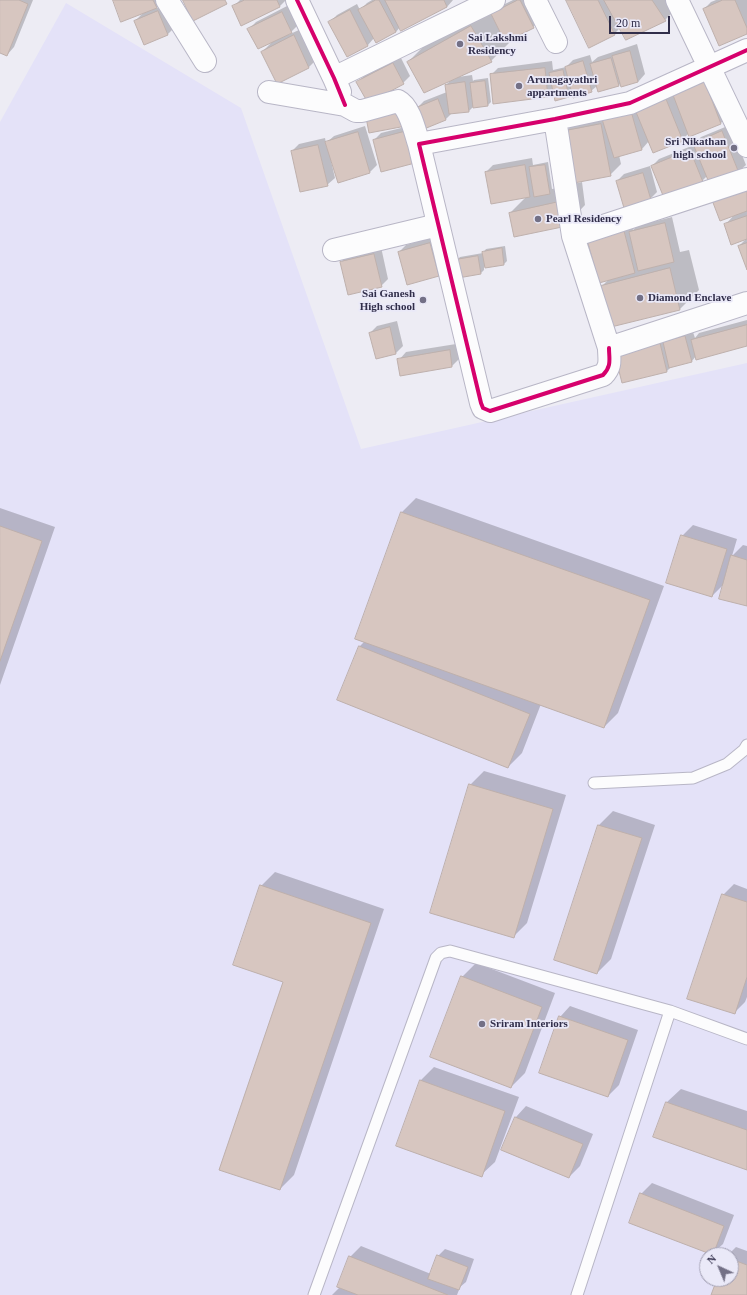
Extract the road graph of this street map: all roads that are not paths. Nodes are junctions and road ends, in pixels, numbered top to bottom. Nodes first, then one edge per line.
1 (166, 0) edge
2 (297, 0) edge
3 (494, 0) edge
4 (535, 0) edge
5 (673, 1) edge
6 (556, 42) dead end
7 (747, 50) edge
8 (205, 61) dead end
9 (710, 67) junction
10 (334, 78) junction
11 (269, 92) dead end
12 (345, 105) junction
13 (556, 119) junction
14 (419, 144) junction
15 (747, 146) edge
16 (747, 178) edge
17 (438, 225) junction
18 (573, 236) junction
19 (334, 250) dead end
20 (747, 303) edge
21 (609, 348) junction
22 (747, 745) edge
23 (594, 784) dead end
24 (670, 1011) junction
25 (747, 1039) edge
26 (314, 1295) edge
27 (578, 1295) edge

1 - 8 street
2 - 10 street
3 - 10 street
4 - 6 street
5 - 9 street
7 - 9 street
9 - 13 street
9 - 15 street
10 - 12 street
11 - 12 street
12 - 14 street
13 - 14 street
13 - 18 street
14 - 17 street
16 - 18 street
17 - 19 street
17 - 21 street
18 - 21 street
20 - 21 street
22 - 23 lane
24 - 25 lane
24 - 26 lane
24 - 27 lane

